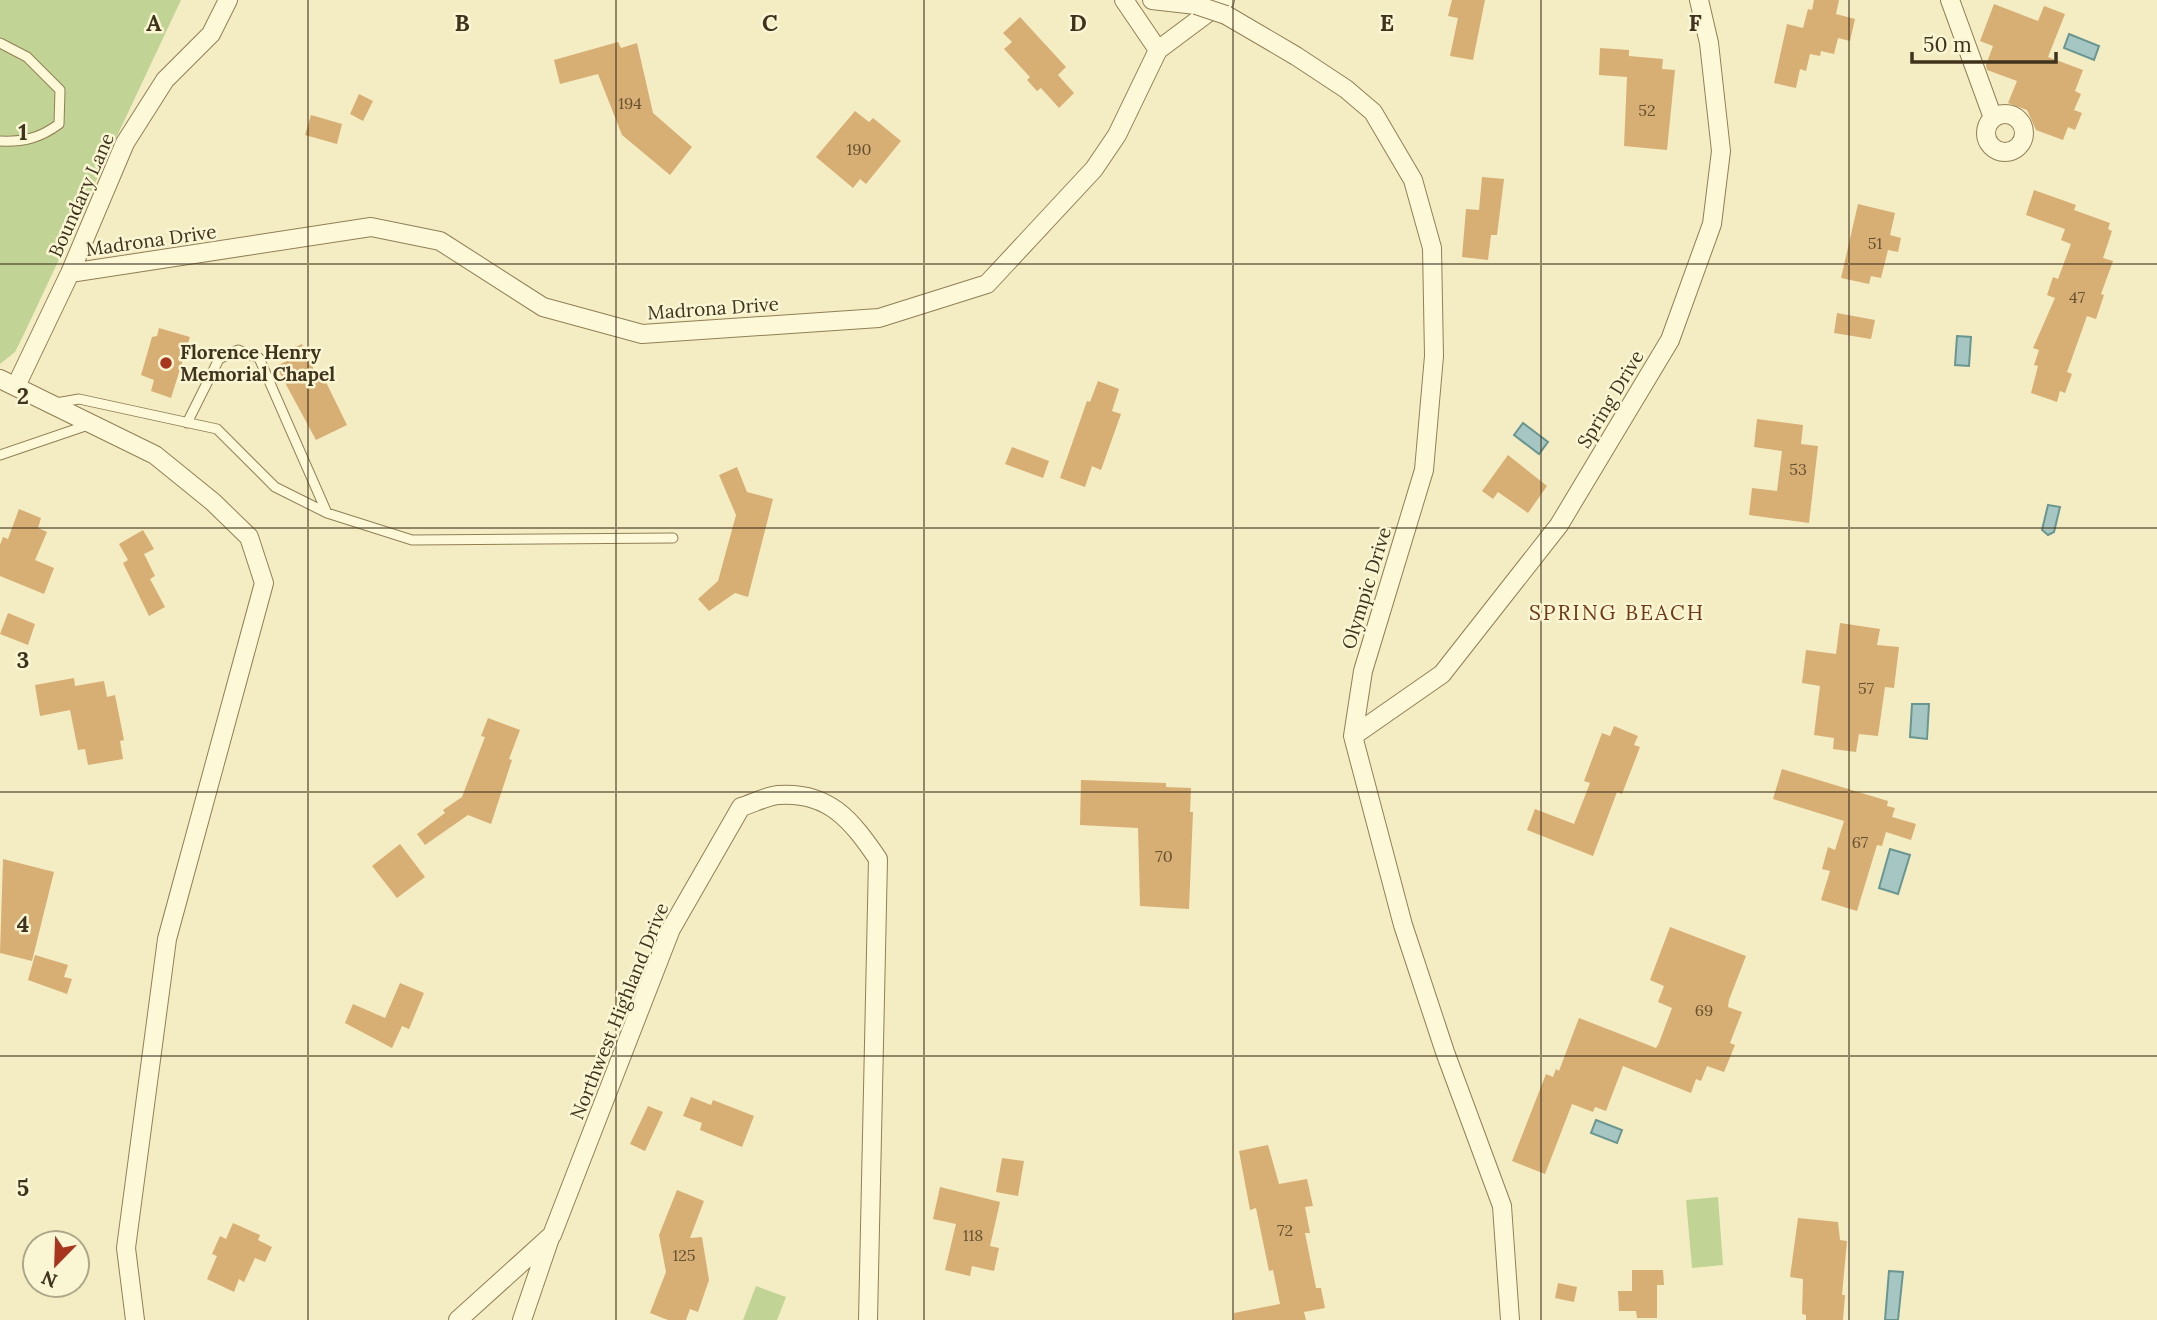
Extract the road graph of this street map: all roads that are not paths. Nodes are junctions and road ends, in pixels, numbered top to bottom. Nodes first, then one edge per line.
1 (228, 0) edge
2 (1124, 0) edge
3 (1152, 0) edge
4 (1699, 0) edge
5 (1950, 0) edge
6 (1188, 2) edge
7 (1225, 8) edge
8 (0, 43) edge
9 (1158, 50) junction
10 (1993, 118) dead end
11 (0, 141) edge
12 (70, 273) junction
13 (8, 383) edge
14 (51, 403) junction
15 (187, 423) junction
16 (92, 424) junction
17 (0, 456) edge
18 (327, 513) junction
19 (673, 538) dead end
20 (1353, 736) junction
21 (551, 1235) junction
22 (135, 1320) edge
23 (458, 1320) edge
24 (522, 1320) edge
25 (868, 1320) edge
26 (1510, 1320) edge

1 - 12 street, Boundary Lane
2 - 9 street
3 - 6 street, Olympic Drive
4 - 20 street, Spring Drive
5 - 10 street
6 - 7 street, Olympic Drive, bridge
7 - 9 street
7 - 20 street, Olympic Drive
8 - 11 lane
9 - 12 street, Madrona Drive
12 - 13 street, Boundary Lane
13 - 14 street
14 - 15 lane
14 - 16 street
15 - 18 lane
15 - 18 lane
16 - 17 lane
16 - 22 street
18 - 19 lane
20 - 26 street, Olympic Drive
21 - 23 street, Northwest Highland Drive
21 - 24 street
21 - 25 street, Northwest Highland Drive

